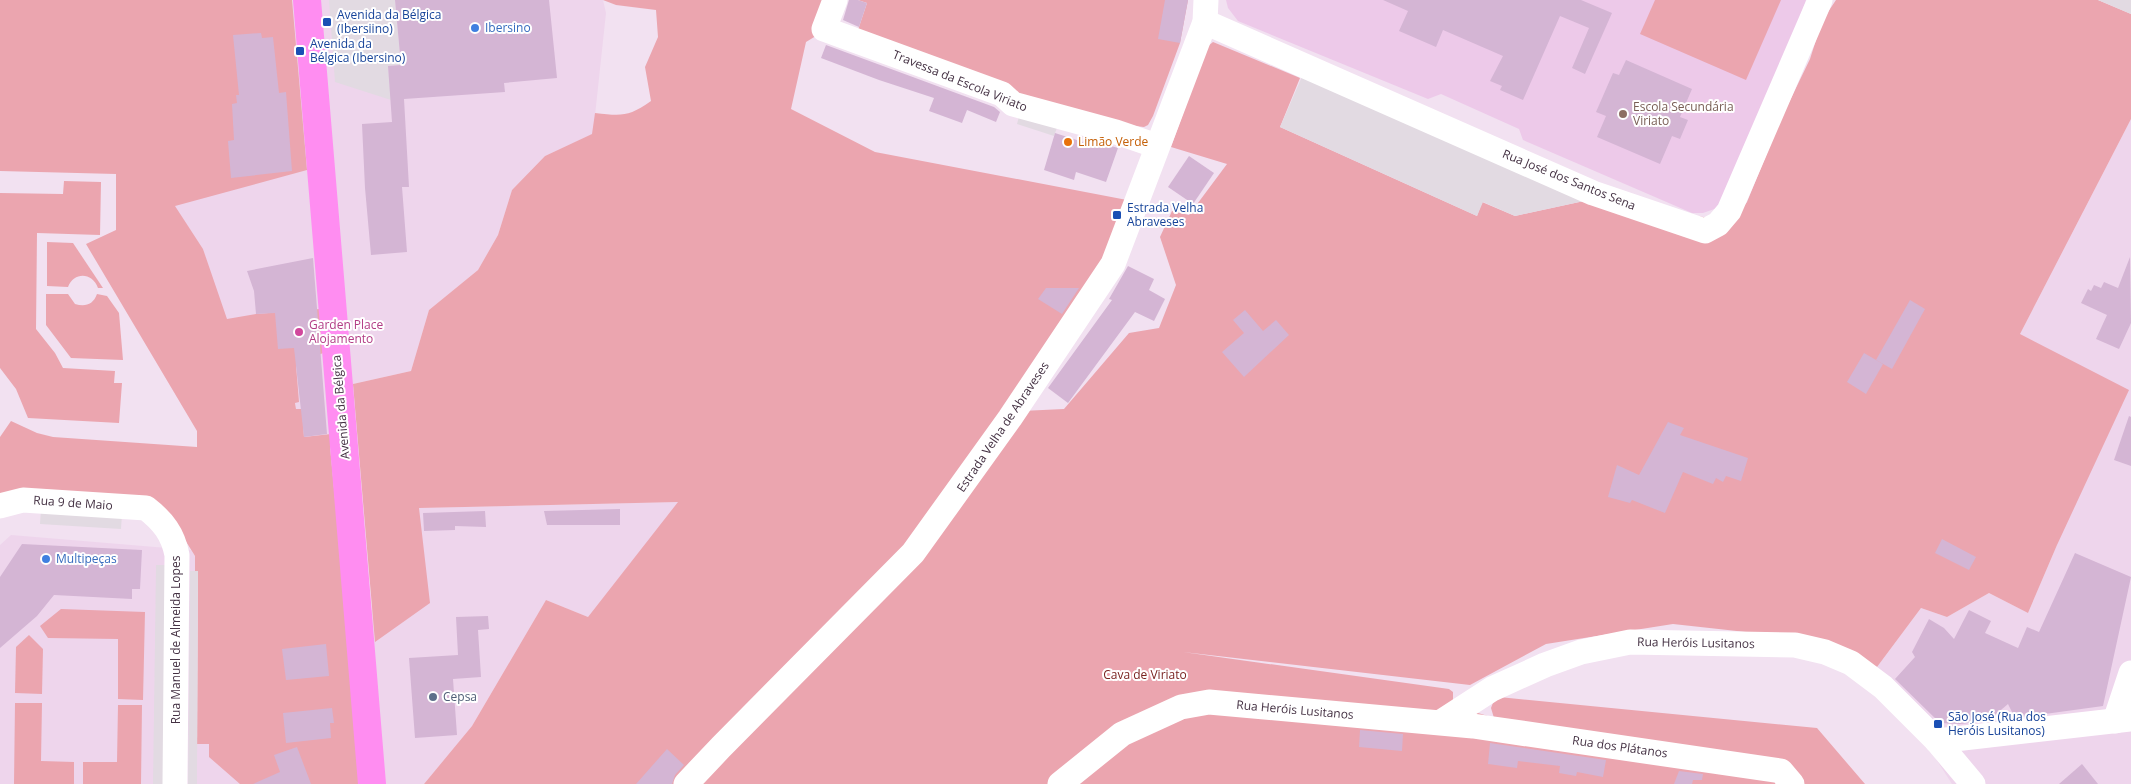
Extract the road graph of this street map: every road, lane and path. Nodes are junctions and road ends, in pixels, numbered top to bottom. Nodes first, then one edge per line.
1 (306, 0) edge
2 (835, 0) edge
3 (1820, 3) edge
4 (1206, 11) edge
5 (1157, 146) junction
6 (0, 506) edge
7 (146, 508) joint
8 (2131, 673) edge
9 (2123, 720) edge
10 (1441, 722) junction
11 (1937, 741) junction
12 (175, 784) edge
13 (372, 784) edge
14 (686, 784) edge
15 (1060, 784) edge
16 (1792, 784) edge
17 (1974, 784) edge

1 - 13 main road, Avenida da Bélgica
2 - 5 street, Travessa da Escola Viriato
3 - 4 street, Rua José dos Santos Sena
4 - 5 street, Estrada Velha de Abraveses
5 - 14 street, Estrada Velha de Abraveses
6 - 7 street, Rua 9 de Maio
7 - 12 street, Rua Manuel de Almeida Lopes
8 - 9 street
9 - 11 street
10 - 11 street, Rua Heróis Lusitanos
10 - 15 street, Rua Heróis Lusitanos
10 - 16 street, Rua dos Plátanos
11 - 17 street, Rua Heróis Lusitanos

